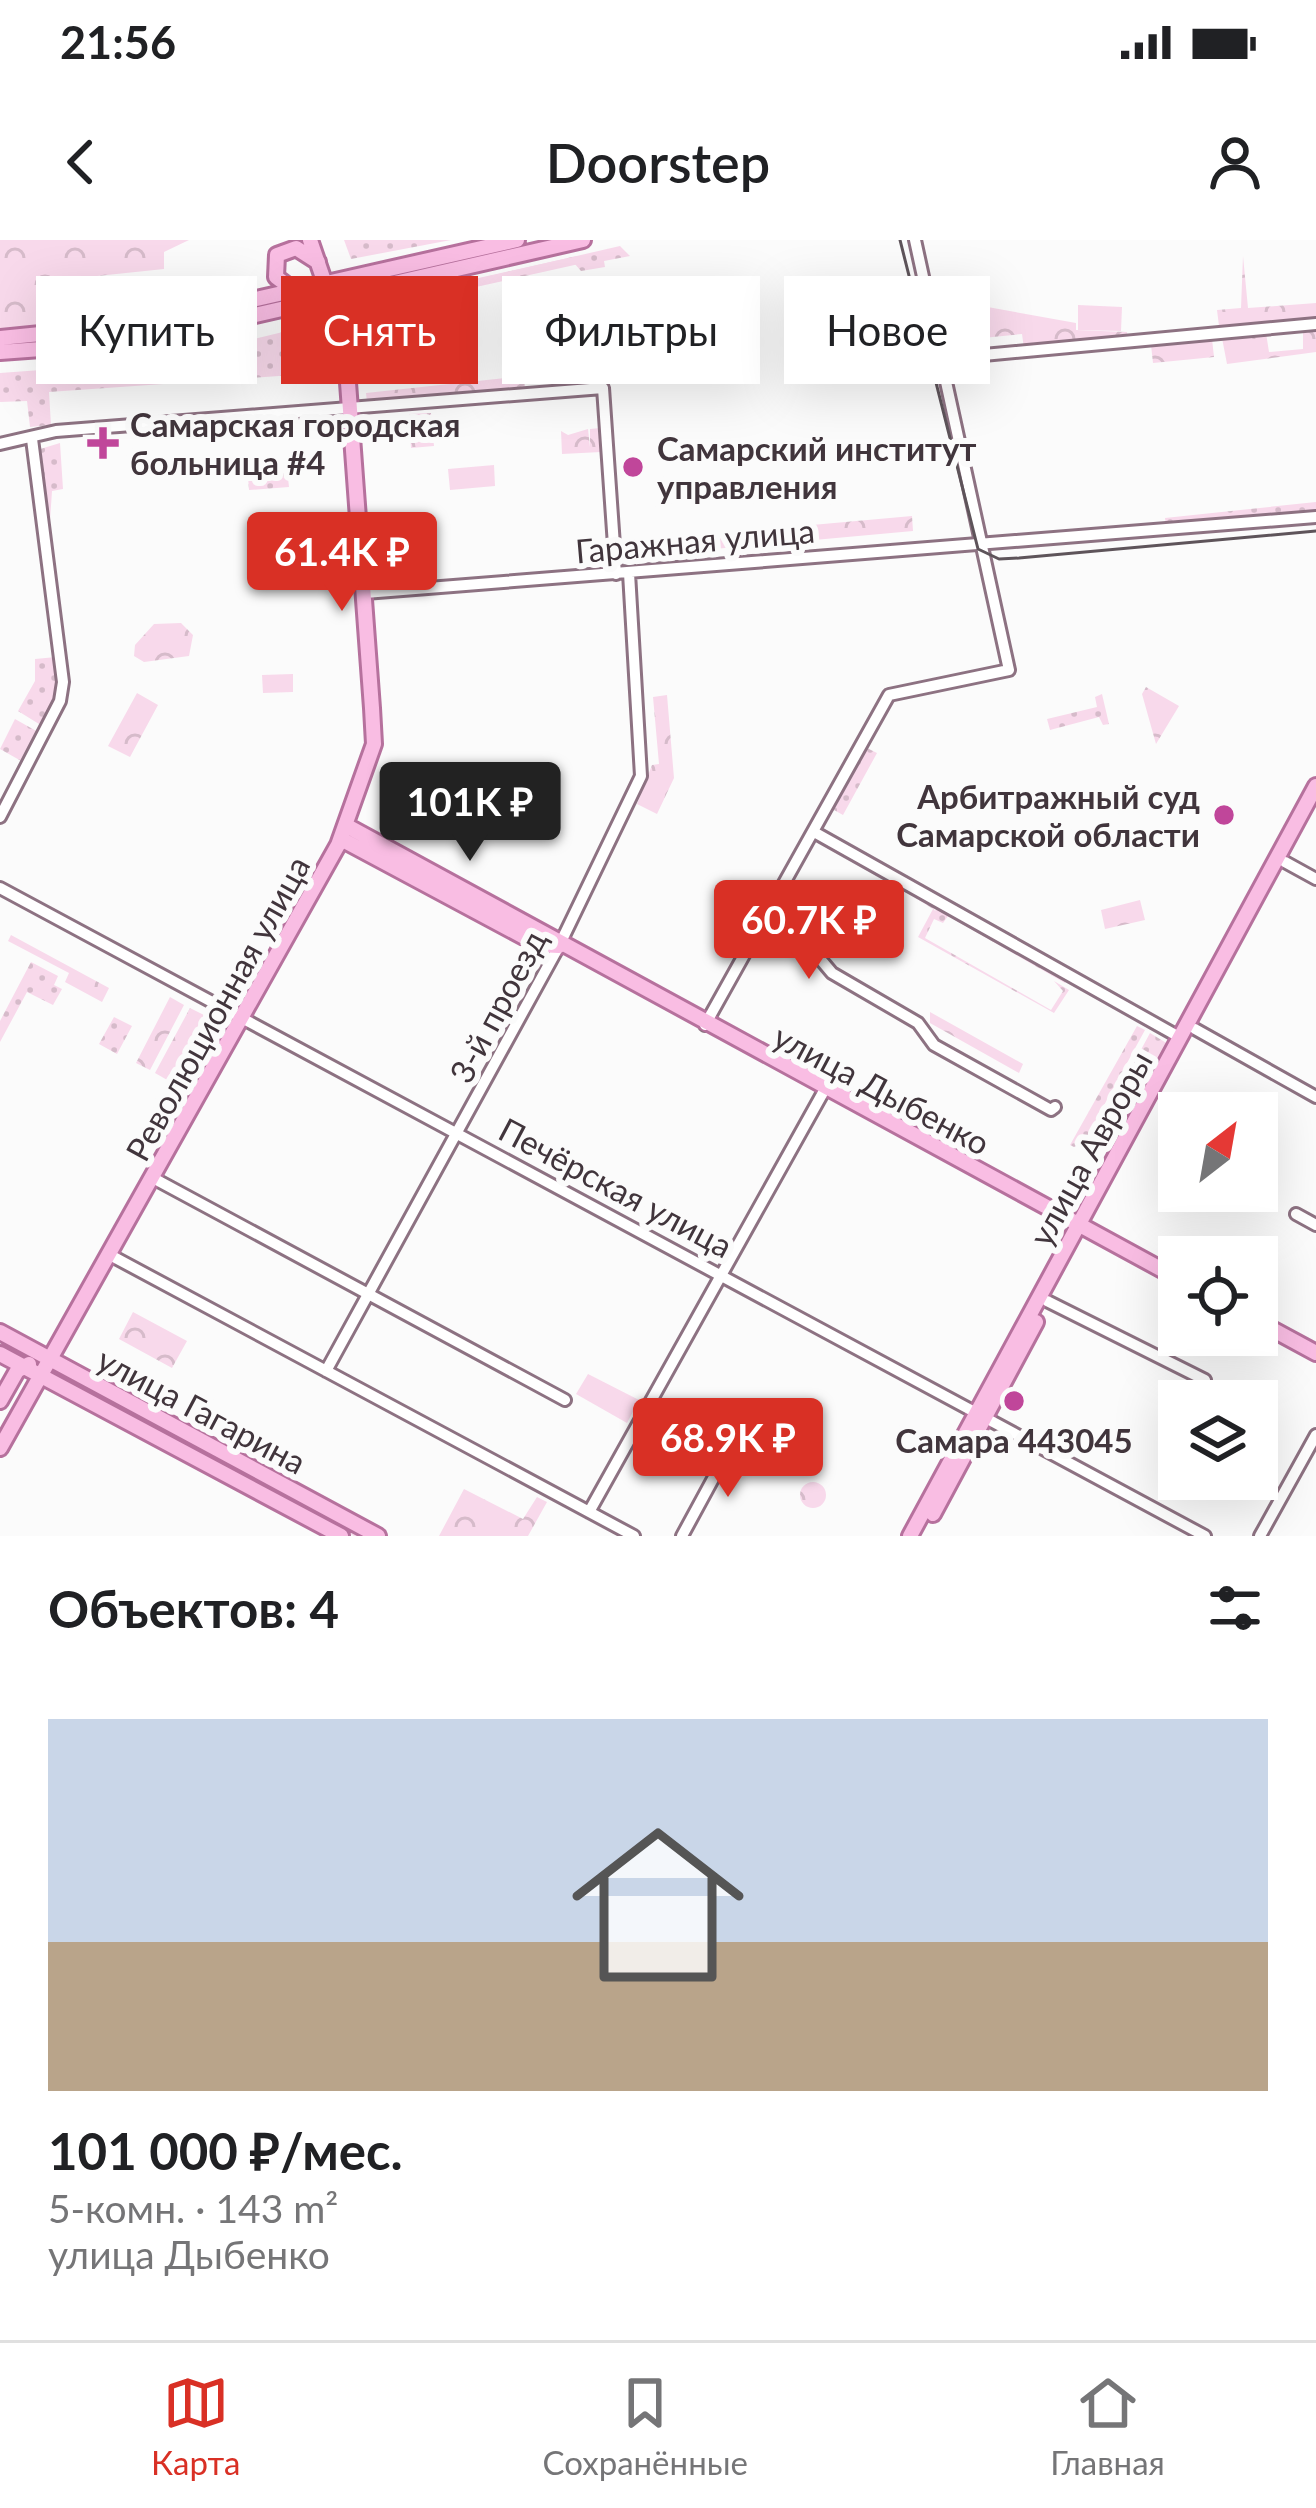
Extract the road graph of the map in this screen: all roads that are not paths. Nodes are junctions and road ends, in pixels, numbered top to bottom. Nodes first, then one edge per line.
1 (310, 240) edge
2 (518, 240) edge
3 (553, 240) edge
4 (583, 240) edge
5 (915, 240) edge
6 (318, 262) junction
7 (324, 276) edge
8 (388, 276) edge
9 (408, 276) edge
10 (416, 276) edge
11 (923, 276) edge
12 (281, 281) edge
13 (281, 298) edge
14 (281, 305) edge
15 (1316, 324) edge
16 (0, 345) edge
17 (990, 354) edge
18 (347, 384) edge
19 (947, 384) edge
20 (350, 407) junction
21 (32, 439) junction
22 (0, 444) edge
23 (1316, 517) edge
24 (983, 545) junction
25 (623, 573) junction
26 (365, 593) junction
27 (1316, 786) edge
28 (1316, 806) edge
29 (0, 817) edge
30 (814, 832) junction
31 (344, 833) junction
32 (1285, 862) junction
33 (1316, 879) edge
34 (0, 888) edge
35 (762, 922) junction
36 (552, 943) junction
37 (242, 1018) junction
38 (706, 1025) junction
39 (1196, 1029) junction
40 (1180, 1038) junction
41 (825, 1089) junction
42 (1316, 1097) edge
43 (1055, 1107) dead end
44 (458, 1135) junction
45 (153, 1178) junction
46 (1296, 1214) dead end
47 (1316, 1225) edge
48 (1083, 1228) junction
49 (110, 1255) junction
50 (1158, 1269) edge
51 (722, 1273) junction
52 (369, 1294) junction
53 (1047, 1301) junction
54 (0, 1332) edge
55 (1278, 1332) edge
56 (1316, 1353) edge
57 (0, 1354) edge
58 (52, 1359) junction
59 (21, 1365) junction
60 (326, 1371) junction
61 (40, 1376) junction
62 (1205, 1380) dead end
63 (565, 1400) dead end
64 (0, 1401) edge
65 (982, 1414) junction
66 (1316, 1435) edge
67 (733, 1442) dead end
68 (0, 1448) edge
69 (1300, 1464) junction
70 (1313, 1471) dead end
71 (589, 1512) junction
72 (341, 1536) edge
73 (378, 1536) edge
74 (634, 1536) edge
75 (682, 1536) edge
76 (910, 1536) edge
77 (920, 1536) edge
78 (1205, 1536) edge
79 (1260, 1536) edge

1 - 6 main road, Революционная улица
2 - 8 main road
3 - 9 main road
4 - 10 main road
5 - 11 street
6 - 7 main road, Революционная улица
6 - 12 main road
13 - 16 main road
14 - 16 main road
15 - 17 street
18 - 20 main road, Революционная улица
19 - 24 street
20 - 21 street
20 - 25 street, 3-й проезд
20 - 26 main road, Революционная улица
21 - 22 street
21 - 29 street
23 - 24 street, Гаражная улица
24 - 25 street, Гаражная улица
24 - 30 street
25 - 26 street, Гаражная улица
25 - 36 street, 3-й проезд
26 - 31 main road, Революционная улица
27 - 40 main road, улица Авроры
28 - 32 main road, улица Авроры
30 - 35 street
30 - 40 street
31 - 36 main road, улица Дыбенко
31 - 37 main road, Революционная улица
32 - 33 street
32 - 39 main road, улица Авроры
34 - 37 street, Печёрская улица
35 - 38 street
35 - 43 street
36 - 38 main road, улица Дыбенко
36 - 44 street, 3-й проезд
37 - 44 street, Печёрская улица
37 - 45 main road, Революционная улица
38 - 41 main road, улица Дыбенко
39 - 42 street
39 - 48 main road, улица Авроры
40 - 48 main road, улица Авроры
41 - 48 main road, улица Дыбенко
41 - 51 street
44 - 51 street, Печёрская улица
44 - 52 street, 3-й проезд
45 - 49 main road, Революционная улица
45 - 52 street
46 - 47 street
48 - 50 main road, улица Дыбенко
48 - 53 main road, улица Авроры
48 - 65 main road, улица Авроры
49 - 58 main road, Революционная улица
49 - 60 street
51 - 65 street, Печёрская улица
51 - 71 street
52 - 60 street, 3-й проезд
52 - 63 street
53 - 62 street
53 - 65 main road, улица Авроры
54 - 58 main road, улица Гагарина
55 - 56 main road
57 - 59 main road, улица Гагарина
58 - 59 main road
58 - 61 main road, Революционная улица
58 - 73 main road, улица Гагарина
59 - 61 main road, улица Гагарина
59 - 64 main road
60 - 71 street
61 - 68 main road, Революционная улица
61 - 72 main road, улица Гагарина
65 - 76 main road, улица Авроры
65 - 77 main road, улица Авроры
65 - 78 street, Печёрская улица
66 - 69 street
67 - 75 street
69 - 70 street
69 - 79 street
71 - 74 street

